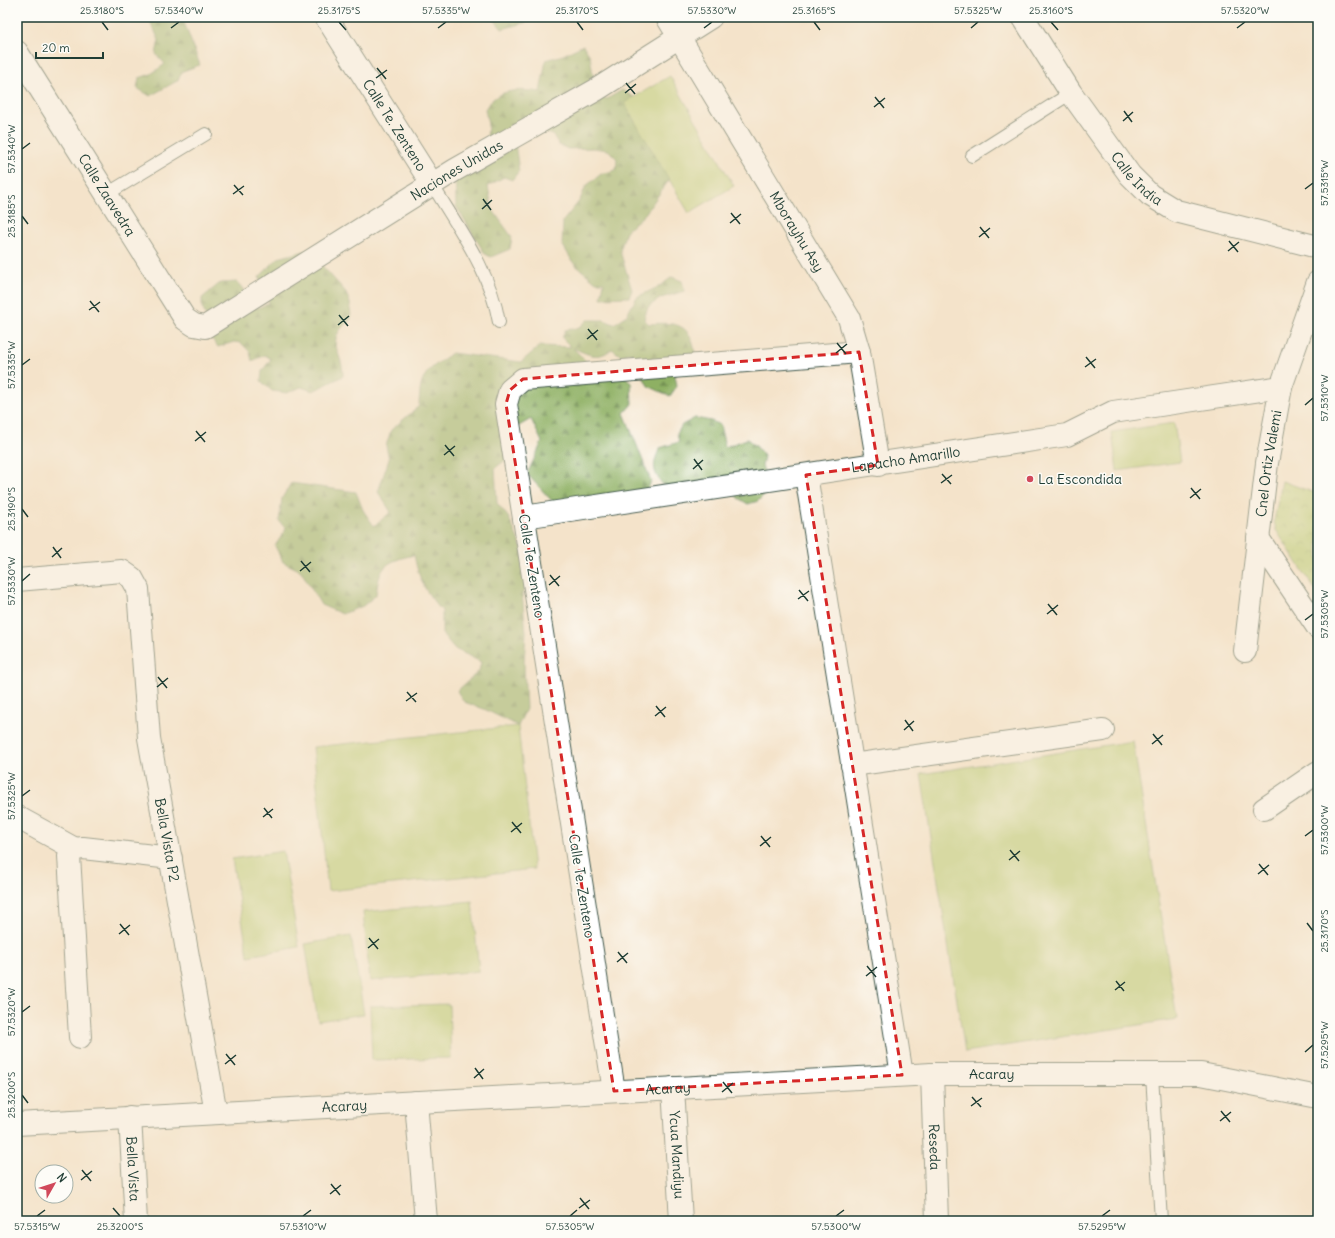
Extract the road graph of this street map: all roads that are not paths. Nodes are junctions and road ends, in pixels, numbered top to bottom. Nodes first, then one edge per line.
1 (326, 17) edge
2 (667, 17) edge
3 (711, 17) edge
4 (1023, 17) edge
5 (679, 37) junction
6 (17, 52) edge
7 (1071, 93) junction
8 (206, 134) dead end
9 (972, 156) dead end
10 (432, 184) junction
11 (107, 194) junction
12 (1318, 247) edge
13 (1318, 282) edge
14 (499, 322) dead end
15 (205, 327) joint
16 (859, 352) junction
17 (1281, 387) junction
18 (878, 465) junction
19 (806, 475) junction
20 (524, 516) junction
21 (1258, 538) junction
22 (17, 580) edge
23 (1318, 628) edge
24 (1245, 651) dead end
25 (1103, 730) dead end
26 (852, 765) junction
27 (1318, 772) edge
28 (1264, 809) dead end
29 (17, 817) edge
30 (75, 849) junction
31 (171, 858) junction
32 (80, 1037) dead end
33 (932, 1074) junction
34 (1152, 1074) junction
35 (902, 1075) junction
36 (673, 1088) junction
37 (614, 1091) junction
38 (1318, 1097) edge
39 (416, 1102) junction
40 (216, 1112) junction
41 (130, 1117) junction
42 (17, 1124) edge
43 (136, 1221) edge
44 (426, 1221) edge
45 (681, 1221) edge
46 (937, 1221) edge
47 (1161, 1221) edge

1 - 10 street, Calle Te. Zenteno
2 - 5 street, Mborayhu Asy
3 - 5 street, Naciones Unidas
4 - 7 street, Calle India
5 - 10 street, Naciones Unidas
5 - 16 street, Mborayhu Asy
6 - 11 street, Calle Zaavedra
7 - 9 lane
7 - 12 street, Calle India
8 - 11 lane
10 - 14 lane, Calle Te. Zenteno
10 - 15 street, Naciones Unidas
11 - 15 street, Calle Zaavedra
13 - 17 street, Cnel Ortiz Valemi
16 - 18 street, Mborayhu Asy
16 - 20 street, Calle Te. Zenteno
17 - 18 street, Lapacho Amarillo
17 - 21 street, Cnel Ortiz Valemi
18 - 19 street, Lapacho Amarillo
19 - 20 street, Lapacho Amarillo
19 - 26 street
20 - 37 street, Calle Te. Zenteno
21 - 23 street
21 - 24 street, Cnel Ortiz Valemi
22 - 31 street, Bella Vista P2
25 - 26 street
26 - 35 street
27 - 28 street
29 - 30 street
30 - 31 street
30 - 32 street
31 - 40 street, Bella Vista P2
33 - 34 street, Acaray
33 - 35 street, Acaray
33 - 46 street, Reseda
34 - 38 street, Acaray
34 - 47 lane
35 - 36 street, Acaray
36 - 37 street, Acaray
36 - 45 street, Ycua Mandiyu
37 - 39 street, Acaray
39 - 40 street, Acaray
39 - 44 street
40 - 41 street, Acaray
41 - 42 street, Acaray
41 - 43 street, Bella Vista

